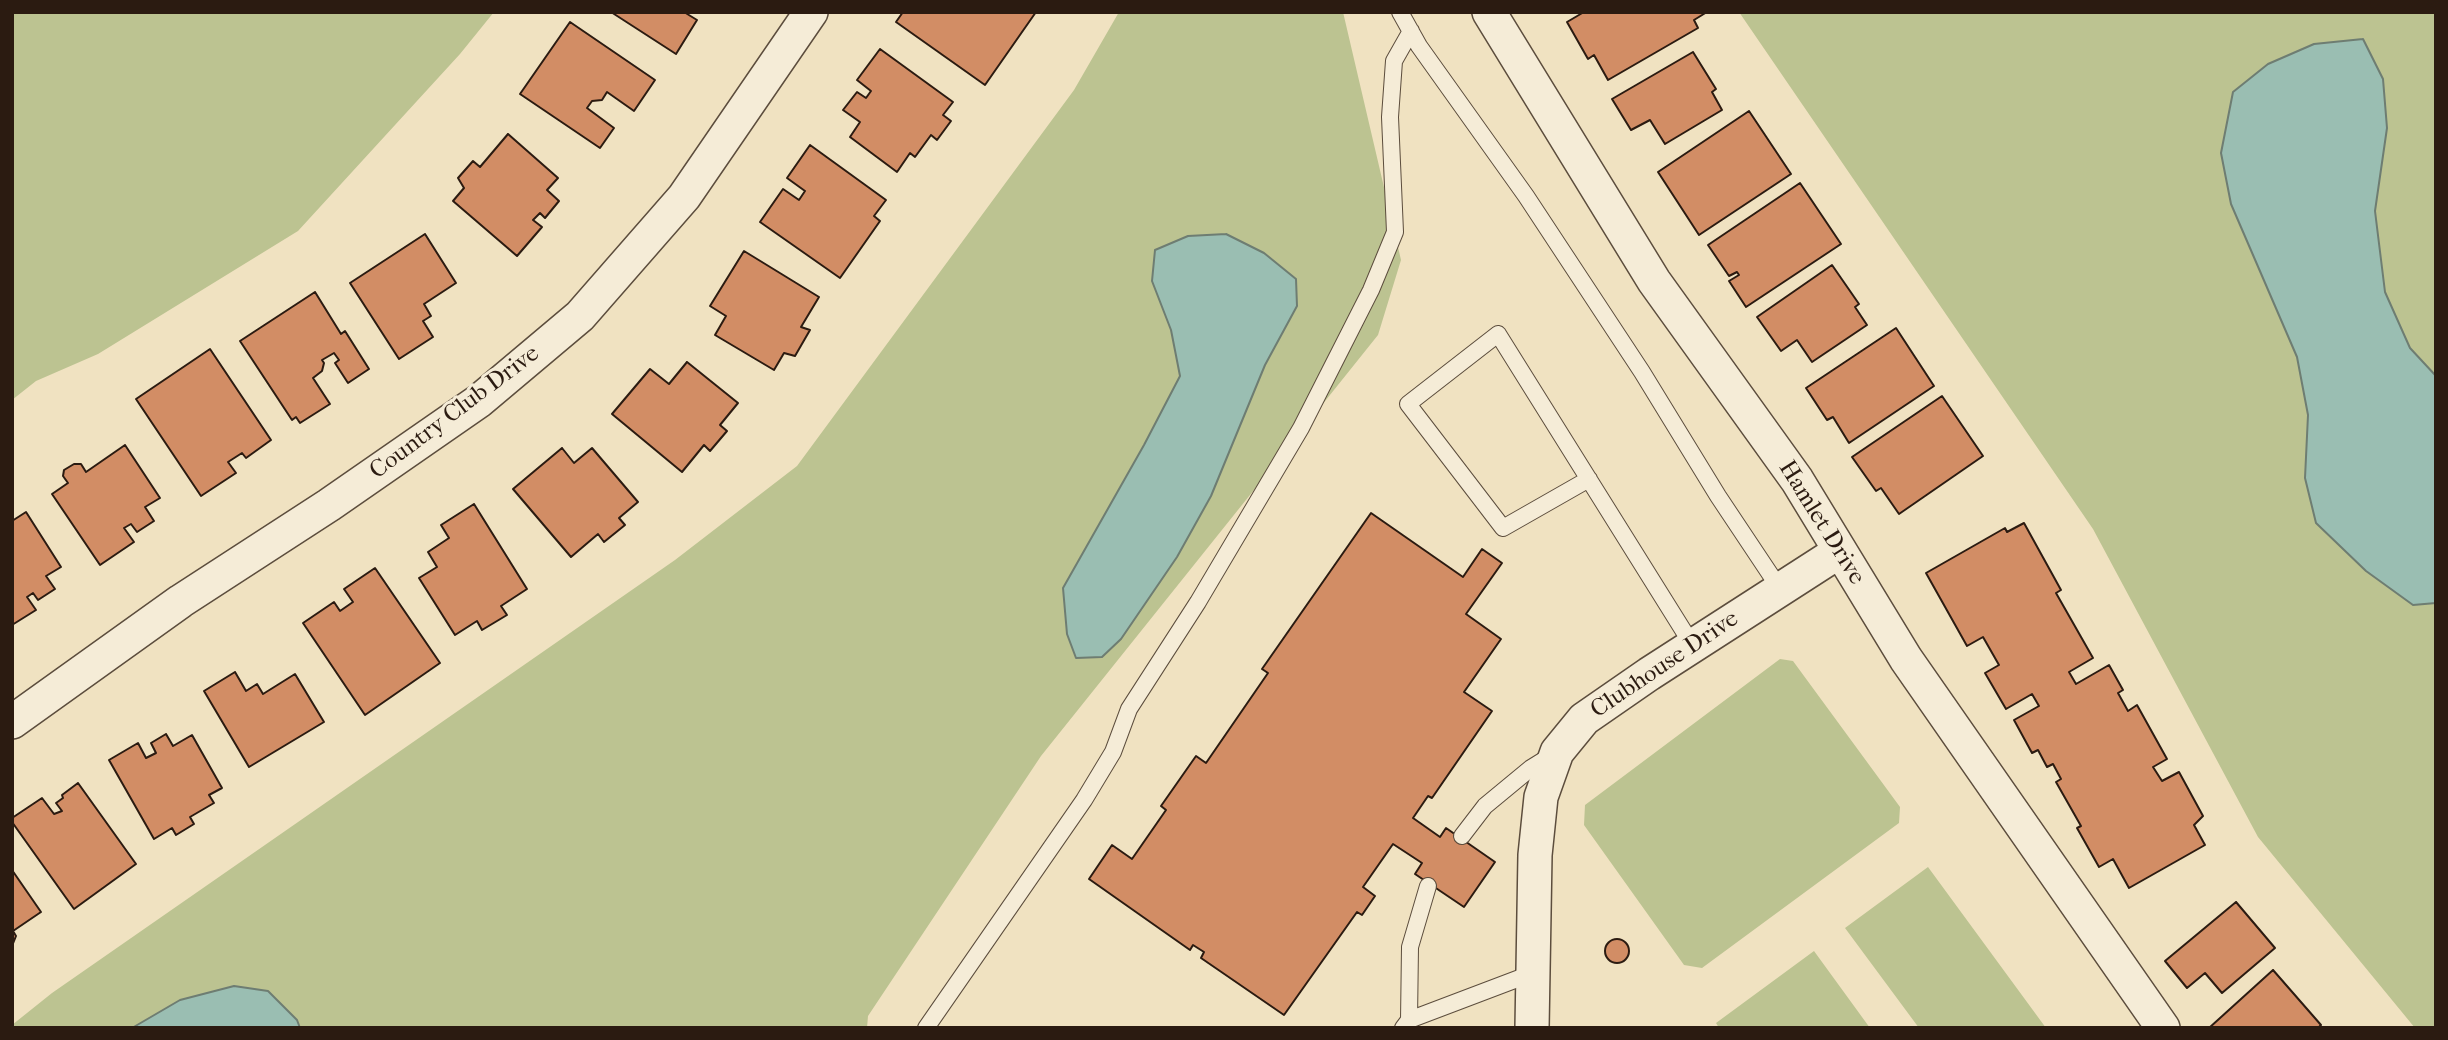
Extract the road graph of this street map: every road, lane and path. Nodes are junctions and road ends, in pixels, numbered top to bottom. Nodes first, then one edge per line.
1 (811, 12) edge
2 (1400, 12) edge
3 (1489, 12) edge
4 (1411, 31) junction
5 (1589, 479) junction
6 (1840, 551) junction
7 (1780, 589) junction
8 (1693, 646) junction
9 (12, 722) edge
10 (1558, 752) junction
11 (1462, 836) dead end
12 (1428, 886) dead end
13 (1533, 973) junction
14 (1432, 1020) edge
15 (1406, 1024) edge
16 (926, 1028) edge
17 (1532, 1028) edge
18 (2163, 1028) edge

1 - 9 street, Country Club Drive
2 - 4 lane
3 - 6 street, Hamlet Drive
4 - 7 lane
4 - 16 lane
5 - 5 lane
5 - 8 lane
6 - 7 street, Clubhouse Drive
6 - 18 street, Hamlet Drive
7 - 8 street, Clubhouse Drive
8 - 10 street, Clubhouse Drive
10 - 11 lane
10 - 13 street, Clubhouse Drive
12 - 15 lane
13 - 14 lane
13 - 17 street, Clubhouse Drive
14 - 15 lane

